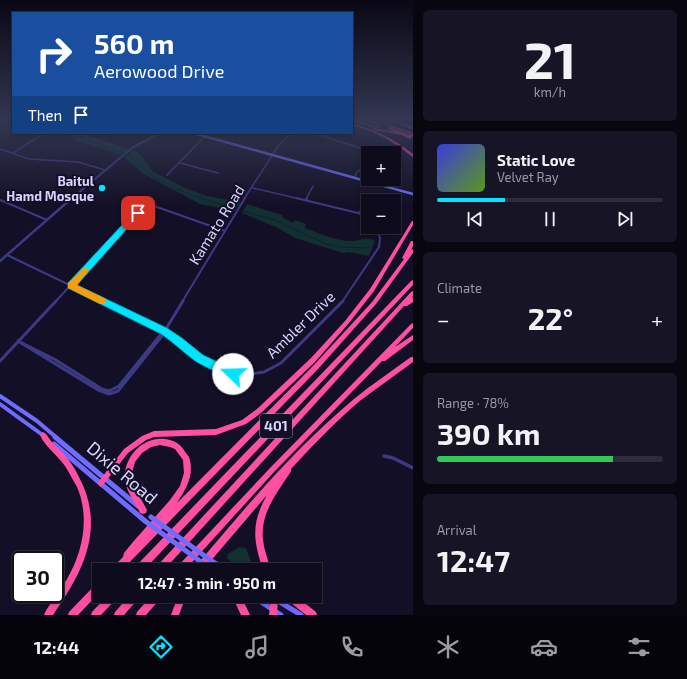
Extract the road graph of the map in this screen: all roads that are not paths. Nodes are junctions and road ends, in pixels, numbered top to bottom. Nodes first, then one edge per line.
1 (2, 150) edge
2 (18, 150) edge
3 (131, 150) edge
4 (192, 150) edge
5 (254, 150) edge
6 (276, 150) edge
7 (13, 153) junction
8 (273, 155) junction
9 (180, 163) junction
10 (361, 169) edge
11 (105, 170) junction
12 (218, 173) dead end
13 (168, 175) dead end
14 (354, 178) junction
15 (313, 186) dead end
16 (253, 188) junction
17 (413, 194) edge
18 (0, 200) edge
19 (306, 200) junction
20 (361, 211) edge
21 (358, 213) junction
22 (361, 215) edge
23 (48, 220) junction
24 (413, 222) edge
25 (226, 231) junction
26 (379, 234) edge
27 (413, 242) edge
28 (413, 250) edge
29 (7, 255) junction
30 (0, 261) edge
31 (395, 274) junction
32 (413, 282) edge
33 (71, 285) junction
34 (413, 293) edge
35 (413, 299) edge
36 (392, 316) junction
37 (413, 325) edge
38 (164, 331) junction
39 (413, 337) edge
40 (18, 341) junction
41 (413, 359) edge
42 (0, 361) edge
43 (374, 365) junction
44 (0, 396) edge
45 (0, 404) edge
46 (43, 435) junction
47 (304, 450) junction
48 (384, 456) dead end
49 (413, 468) edge
50 (103, 481) junction
51 (143, 510) junction
52 (124, 563) edge
53 (124, 563) edge
54 (145, 563) edge
55 (165, 563) edge
56 (186, 563) edge
57 (204, 563) edge
58 (205, 563) edge
59 (206, 563) edge
60 (264, 563) edge
61 (92, 595) edge
62 (106, 603) edge
63 (129, 603) edge
64 (151, 603) edge
65 (179, 603) edge
66 (240, 603) edge
67 (261, 603) edge
68 (273, 603) edge
69 (282, 603) edge
70 (298, 603) edge
71 (276, 614) edge
72 (48, 615) edge
73 (72, 615) edge
74 (95, 615) edge
75 (118, 615) edge
76 (140, 615) edge
77 (175, 615) edge
78 (246, 615) edge
79 (301, 615) edge
80 (313, 615) edge

1 - 7 street
2 - 7 street
3 - 11 street
4 - 9 street
5 - 8 main road
6 - 8 street, Kamato Road
7 - 11 street
8 - 14 main road
8 - 16 street, Kamato Road
9 - 12 street
9 - 13 street
10 - 14 street
11 - 23 street
14 - 17 main road
15 - 19 street
16 - 19 street
16 - 25 street, Kamato Road
18 - 23 street
19 - 21 street
20 - 21 street
21 - 22 street
23 - 29 street
24 - 50 highway
25 - 33 street
25 - 38 street, Kamato Road
26 - 38 street, Ambler Drive
27 - 31 highway
28 - 31 highway, 401
29 - 30 street
29 - 33 street, Ambler Drive
31 - 52 highway, 401
32 - 54 highway, 401
33 - 38 street, Ambler Drive
33 - 40 street
34 - 36 highway, 401
35 - 36 highway
36 - 55 highway, 401
37 - 43 highway, 401
38 - 40 street, Kamato Road
39 - 43 highway
40 - 42 street
41 - 47 highway
43 - 56 highway, 401
44 - 50 main road, Dixie Road
45 - 46 main road, Dixie Road
46 - 50 main road, Dixie Road
46 - 72 highway
47 - 57 highway
47 - 60 highway
48 - 49 street
50 - 51 main road, Dixie Road
50 - 58 main road, Dixie Road, bridge
51 - 53 highway
51 - 59 main road, Dixie Road, bridge
61 - 73 highway
62 - 74 highway
63 - 75 highway
64 - 76 highway
65 - 77 highway
66 - 78 highway
67 - 71 main road
68 - 71 highway
69 - 79 main road
70 - 80 highway

